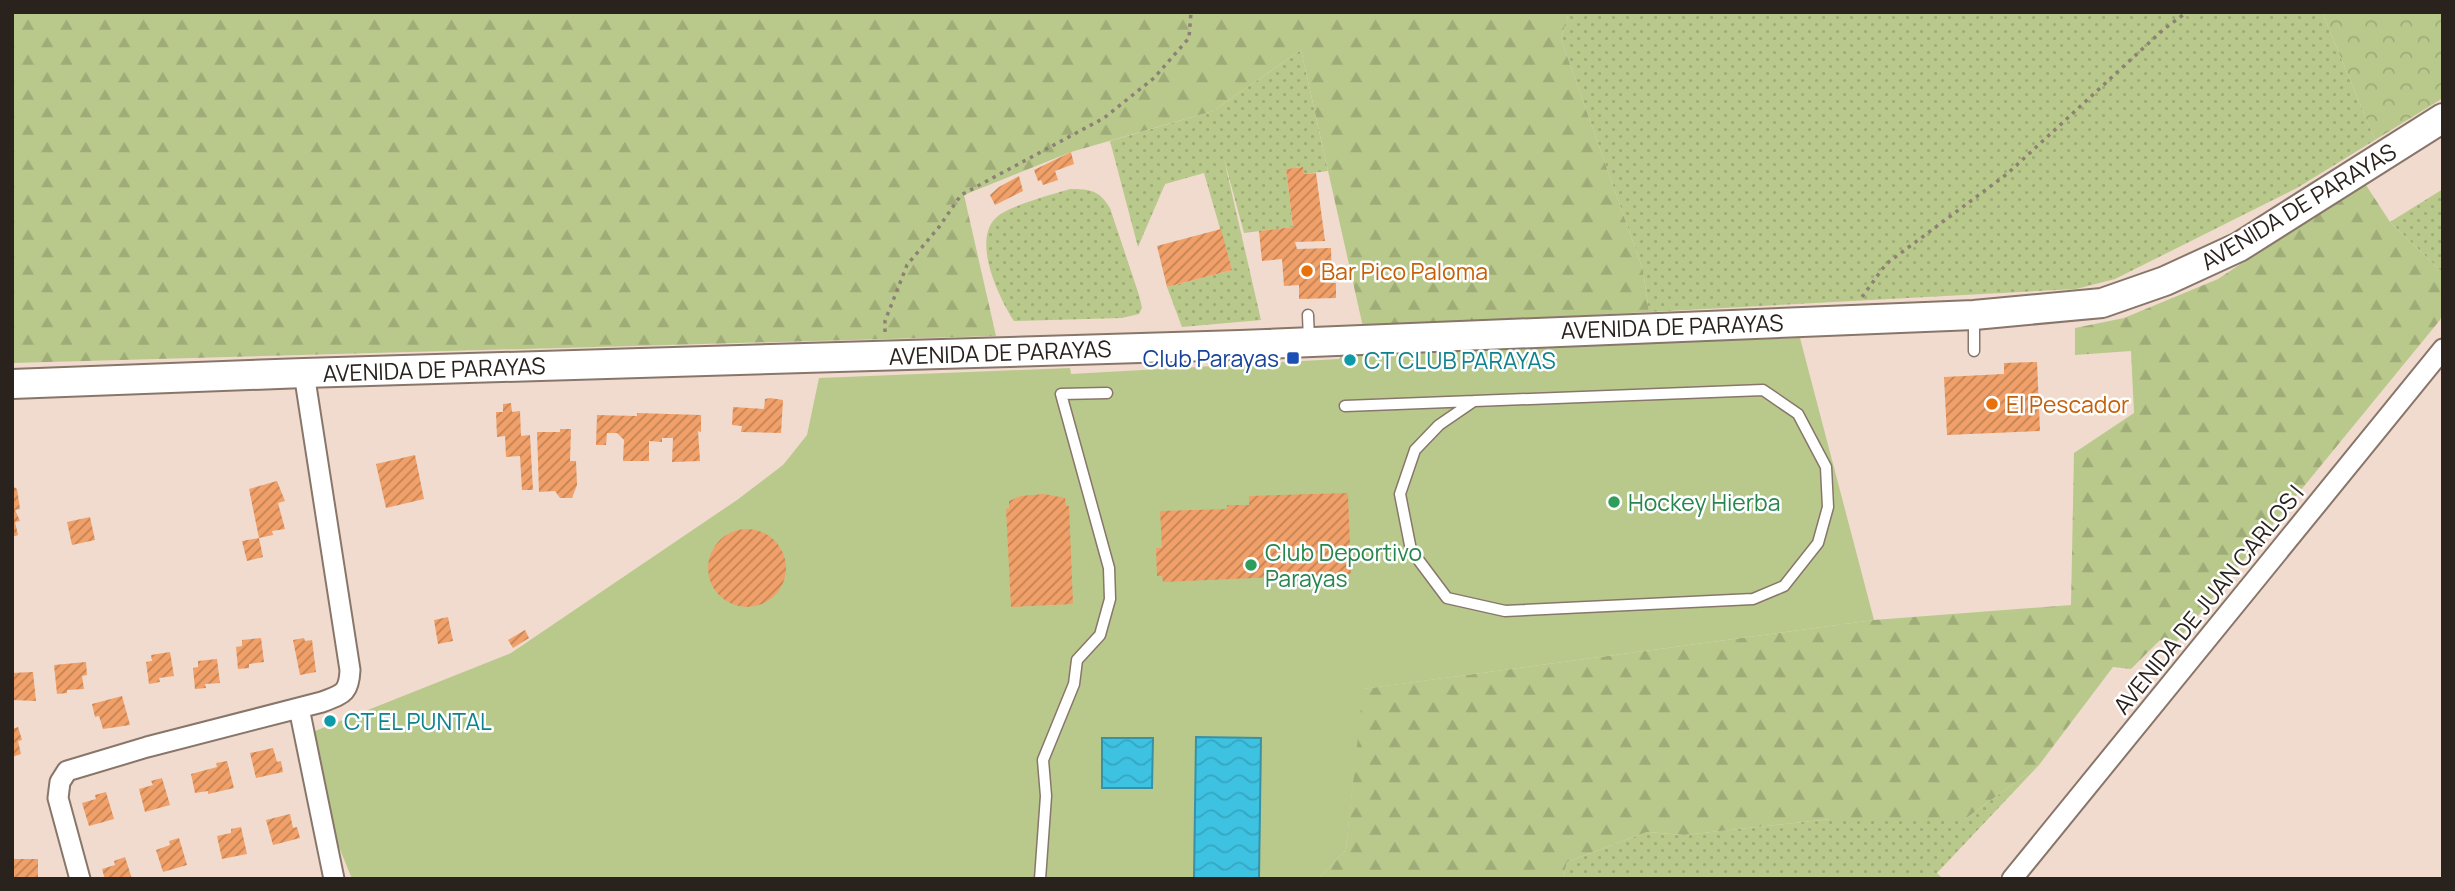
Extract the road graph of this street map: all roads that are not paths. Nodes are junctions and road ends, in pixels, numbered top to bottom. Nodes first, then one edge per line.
1 (2443, 118) edge
2 (1975, 315) junction
3 (2443, 349) edge
4 (1974, 351) dead end
5 (304, 373) junction
6 (12, 384) edge
7 (1107, 393) dead end
8 (1474, 401) junction
9 (1345, 406) dead end
10 (299, 708) junction
11 (80, 879) edge
12 (334, 879) edge
13 (1040, 879) edge
14 (2012, 879) edge

1 - 2 street, AVENIDA DE PARAYAS
2 - 4 lane
2 - 5 street, AVENIDA DE PARAYAS
3 - 14 street, AVENIDA DE JUAN CARLOS I
5 - 6 street, AVENIDA DE PARAYAS
5 - 10 street
7 - 13 lane
8 - 8 lane
8 - 9 lane
10 - 11 street
10 - 12 street

